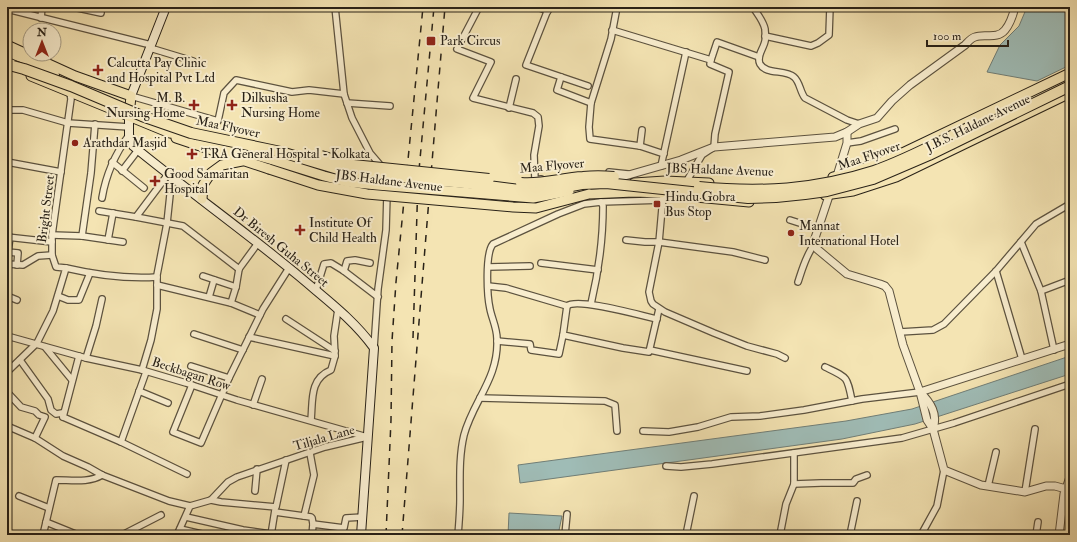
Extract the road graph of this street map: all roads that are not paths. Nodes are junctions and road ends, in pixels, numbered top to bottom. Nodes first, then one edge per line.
1 (42, 7) edge
2 (73, 7) edge
3 (166, 7) edge
4 (335, 7) edge
5 (479, 7) edge
6 (537, 7) edge
7 (617, 7) edge
8 (753, 7) edge
9 (830, 7) edge
10 (1015, 7) edge
11 (7, 9) edge
12 (549, 9) edge
13 (101, 14) dead end
14 (41, 18) junction
15 (612, 30) junction
16 (765, 36) junction
17 (7, 45) edge
18 (151, 47) junction
19 (7, 51) edge
20 (686, 52) junction
21 (759, 57) junction
22 (711, 60) junction
23 (193, 61) dead end
24 (8, 63) edge
25 (1070, 74) edge
26 (54, 75) junction
27 (561, 77) junction
28 (1070, 78) edge
29 (516, 79) dead end
30 (588, 86) dead end
31 (1070, 86) edge
32 (70, 93) junction
33 (1070, 93) edge
34 (344, 94) junction
35 (132, 96) junction
36 (347, 103) junction
37 (591, 103) junction
38 (390, 106) dead end
39 (509, 108) junction
40 (7, 110) edge
41 (129, 116) junction
42 (68, 123) junction
43 (95, 124) junction
44 (859, 124) junction
45 (895, 129) dead end
46 (642, 130) dead end
47 (129, 131) junction
48 (847, 132) junction
49 (170, 133) junction
50 (847, 144) junction
51 (640, 146) junction
52 (714, 147) junction
53 (138, 150) junction
54 (664, 154) junction
55 (245, 160) junction
56 (273, 160) joint
57 (7, 162) edge
58 (112, 162) junction
59 (661, 166) junction
60 (122, 171) junction
61 (61, 172) junction
62 (630, 174) junction
63 (171, 175) junction
64 (837, 176) junction
65 (665, 181) junction
66 (686, 182) junction
67 (598, 185) junction
68 (144, 188) dead end
69 (588, 191) junction
70 (829, 195) junction
71 (684, 196) junction
72 (663, 197) junction
73 (102, 198) dead end
74 (202, 199) junction
75 (601, 202) junction
76 (1070, 204) edge
77 (100, 211) dead end
78 (113, 213) junction
79 (136, 217) junction
80 (790, 220) dead end
81 (167, 223) junction
82 (818, 229) junction
83 (52, 235) junction
84 (82, 236) junction
85 (8, 237) edge
86 (108, 240) junction
87 (626, 240) dead end
88 (52, 242) junction
89 (123, 242) dead end
90 (659, 242) junction
91 (1021, 242) junction
92 (258, 244) junction
93 (814, 245) junction
94 (52, 255) junction
95 (765, 260) dead end
96 (370, 263) dead end
97 (541, 263) dead end
98 (7, 264) edge
99 (16, 265) junction
100 (488, 266) junction
101 (530, 266) dead end
102 (66, 268) junction
103 (289, 268) junction
104 (238, 269) junction
105 (598, 270) junction
106 (344, 271) junction
107 (996, 271) junction
108 (90, 273) junction
109 (203, 276) dead end
110 (157, 277) junction
111 (214, 280) junction
112 (1070, 280) edge
113 (798, 282) dead end
114 (157, 285) junction
115 (488, 286) junction
116 (236, 287) junction
117 (316, 290) junction
118 (1041, 290) junction
119 (7, 296) edge
120 (58, 296) junction
121 (209, 297) junction
122 (378, 297) junction
123 (102, 299) dead end
124 (17, 300) dead end
125 (230, 303) junction
126 (591, 304) junction
127 (567, 306) junction
128 (659, 308) junction
129 (338, 309) junction
130 (260, 315) junction
131 (657, 319) junction
132 (286, 320) dead end
133 (900, 332) junction
134 (194, 334) dead end
135 (563, 335) junction
136 (7, 336) edge
137 (249, 337) junction
138 (497, 341) junction
139 (37, 343) junction
140 (1070, 344) edge
141 (45, 346) junction
142 (374, 348) junction
143 (242, 350) junction
144 (650, 350) junction
145 (1054, 350) junction
146 (335, 354) junction
147 (79, 356) junction
148 (86, 358) junction
149 (785, 358) dead end
150 (1022, 359) junction
151 (20, 360) junction
152 (191, 366) dead end
153 (825, 367) dead end
154 (144, 371) junction
155 (747, 371) dead end
156 (7, 372) edge
157 (228, 378) junction
158 (262, 379) dead end
159 (72, 380) junction
160 (1070, 384) edge
161 (192, 385) junction
162 (139, 391) junction
163 (7, 392) edge
164 (920, 392) junction
165 (221, 396) junction
166 (480, 398) junction
167 (852, 401) junction
168 (168, 403) dead end
169 (253, 405) junction
170 (63, 417) junction
171 (311, 420) junction
172 (7, 426) edge
173 (933, 429) junction
174 (1035, 429) dead end
175 (617, 431) dead end
176 (643, 431) dead end
177 (368, 437) junction
178 (35, 438) junction
179 (122, 442) junction
180 (310, 452) junction
181 (996, 452) dead end
182 (794, 453) junction
183 (286, 460) junction
184 (666, 466) dead end
185 (257, 469) junction
186 (944, 470) junction
187 (187, 474) dead end
188 (102, 475) junction
189 (866, 475) dead end
190 (1070, 477) edge
191 (794, 484) junction
192 (988, 486) junction
193 (1068, 490) edge
194 (255, 491) dead end
195 (1024, 492) junction
196 (18, 496) dead end
197 (694, 496) dead end
198 (211, 500) junction
199 (857, 501) dead end
200 (190, 506) junction
201 (49, 508) junction
202 (275, 509) junction
203 (567, 514) dead end
204 (161, 515) dead end
205 (304, 516) junction
206 (186, 517) junction
207 (363, 517) junction
208 (46, 522) junction
209 (1038, 522) dead end
210 (313, 524) junction
211 (178, 532) edge
212 (43, 535) edge
213 (78, 535) edge
214 (122, 535) edge
215 (206, 535) edge
216 (271, 535) edge
217 (312, 535) edge
218 (361, 535) edge
219 (458, 535) edge
220 (565, 535) edge
221 (686, 535) edge
222 (780, 535) edge
223 (850, 535) edge
224 (921, 535) edge
225 (1036, 535) edge
226 (1059, 535) edge

1 - 14 street
2 - 13 street
3 - 18 main road
4 - 34 street
5 - 39 street
6 - 12 street
7 - 15 street
8 - 16 street
9 - 16 street
10 - 44 street
11 - 14 street
12 - 27 street
14 - 18 street
15 - 20 street
15 - 37 street
16 - 21 street
17 - 35 main road
18 - 23 street
18 - 35 main road
19 - 26 highway
20 - 22 street
20 - 54 street
21 - 22 street
21 - 44 street
22 - 52 street
24 - 26 highway, Maa Flyover
24 - 31 highway, Maa Flyover, bridge
24 - 32 main road, JBS Haldane Avenue
25 - 64 main road, JBS Haldane Avenue
26 - 28 highway, Maa Flyover, bridge
27 - 30 street
27 - 37 street
29 - 39 street
32 - 41 main road, JBS Haldane Avenue
32 - 42 street, Bright Street
33 - 70 main road, J.B.S. Haldane Avenue
34 - 35 street
34 - 36 street
35 - 41 main road
36 - 38 street
36 - 122 street
37 - 51 street
39 - 62 street
40 - 42 street
41 - 47 main road
41 - 49 main road, JBS Haldane Avenue
42 - 43 street
42 - 61 street, Bright Street
43 - 47 street
43 - 84 street
44 - 48 street
45 - 50 street
46 - 51 street
47 - 53 main road, Dr Biresh Guha Street
47 - 58 street
48 - 50 street
48 - 52 street
49 - 55 main road, JBS Haldane Avenue
49 - 56 main road, JBS Haldane Avenue
50 - 64 street
51 - 54 street
52 - 59 street
52 - 66 street
53 - 60 street
53 - 63 main road, Dr Biresh Guha Street
54 - 59 street
55 - 69 main road, JBS Haldane Avenue, bridge
55 - 74 main road
56 - 69 main road, J.B.S. Haldane Avenue, bridge
57 - 61 street
58 - 60 street
58 - 73 street
59 - 62 street
60 - 68 street
61 - 83 street, Bright Street
62 - 67 street
63 - 74 main road, Dr Biresh Guha Street
63 - 79 street
63 - 81 street
64 - 66 main road, JBS Haldane Avenue
64 - 70 street
65 - 66 main road, JBS Haldane Avenue
65 - 67 main road, JBS Haldane Avenue
65 - 72 street
66 - 71 street
67 - 69 main road, JBS Haldane Avenue
69 - 72 main road, J.B.S. Haldane Avenue
70 - 71 main road, J.B.S. Haldane Avenue
70 - 82 street
71 - 72 main road, J.B.S. Haldane Avenue
72 - 75 street
72 - 90 street
74 - 92 main road, Dr Biresh Guha Street
75 - 100 street
75 - 105 street
76 - 91 street
77 - 78 street
78 - 79 street
78 - 86 street
79 - 81 street
80 - 82 street
81 - 104 street
81 - 110 street
82 - 93 street
83 - 84 street
83 - 88 street, Bright Street
84 - 86 street
85 - 88 street
85 - 99 street
86 - 89 street
87 - 90 street
88 - 94 street, Bright Street
90 - 95 street
90 - 128 street
91 - 107 street
91 - 118 street
92 - 103 main road, Dr Biresh Guha Street
92 - 104 street
93 - 113 street
93 - 133 street
94 - 99 street
94 - 102 street, Bright Street
96 - 106 street
97 - 105 street
98 - 99 street
100 - 101 street
100 - 115 street
102 - 108 street
102 - 120 street
103 - 117 main road, Dr Biresh Guha Street
103 - 130 street
104 - 116 street
105 - 126 street
106 - 117 street
106 - 122 street
107 - 133 street
107 - 150 street
108 - 110 street
108 - 120 street
109 - 111 street
110 - 114 street
111 - 116 street
111 - 121 street
112 - 118 street
114 - 121 street
114 - 154 street
115 - 127 street
115 - 138 street
116 - 125 street
117 - 129 main road, Dr Biresh Guha Street
118 - 145 street
119 - 124 street
120 - 139 street
121 - 125 street
122 - 142 street
123 - 148 street
125 - 130 street
126 - 127 street
126 - 131 street
127 - 135 street
128 - 131 street
128 - 149 street
129 - 142 main road, Dr Biresh Guha Street
129 - 146 street
130 - 137 street
131 - 144 street
132 - 146 street
133 - 164 street
134 - 143 street
135 - 138 street
135 - 144 street
136 - 139 street, Beckbagan Row
137 - 143 street
137 - 146 street
138 - 166 street
139 - 141 street, Beckbagan Row
139 - 151 street
140 - 145 street
141 - 147 street, Beckbagan Row
141 - 159 street
142 - 177 main road
143 - 157 street
144 - 155 street
145 - 150 street
146 - 171 street
147 - 148 street, Beckbagan Row
147 - 159 street
148 - 154 street, Beckbagan Row
150 - 164 street
151 - 156 street
151 - 170 street
152 - 157 street
153 - 167 street
154 - 161 street, Beckbagan Row
154 - 162 street
157 - 165 street
158 - 169 street
159 - 170 street
160 - 173 street
161 - 165 street, Beckbagan Row
161 - 165 street
162 - 168 street
162 - 179 street
163 - 178 street
164 - 167 street
164 - 173 street
164 - 173 street
165 - 169 street, Beckbagan Row
166 - 175 street
166 - 219 street
167 - 176 street
169 - 171 street, Beckbagan Row
170 - 179 street
171 - 177 street, Beckbagan Row
172 - 178 street
173 - 182 street
173 - 186 street
174 - 195 street
177 - 180 street, Tiljala Lane
177 - 207 main road
178 - 188 street
179 - 187 street
180 - 183 street, Tiljala Lane
180 - 205 street
181 - 192 street
182 - 184 street
182 - 191 street
183 - 185 street, Tiljala Lane
183 - 202 street, Tiljala Lane
185 - 194 street
185 - 198 street, Tiljala Lane
186 - 192 street
186 - 224 street
188 - 200 street
188 - 201 street
189 - 191 street
190 - 193 street
191 - 222 street
192 - 195 street
193 - 195 street
193 - 226 street
196 - 201 street
197 - 221 street
198 - 200 street
198 - 202 street
199 - 223 street
200 - 206 street
201 - 208 street
202 - 205 street
202 - 216 street, Tiljala Lane
203 - 220 street
204 - 214 street
205 - 210 street
206 - 211 street
206 - 216 street
207 - 210 street
207 - 218 main road
208 - 212 street
208 - 213 street
209 - 225 street
210 - 217 street
211 - 215 street

